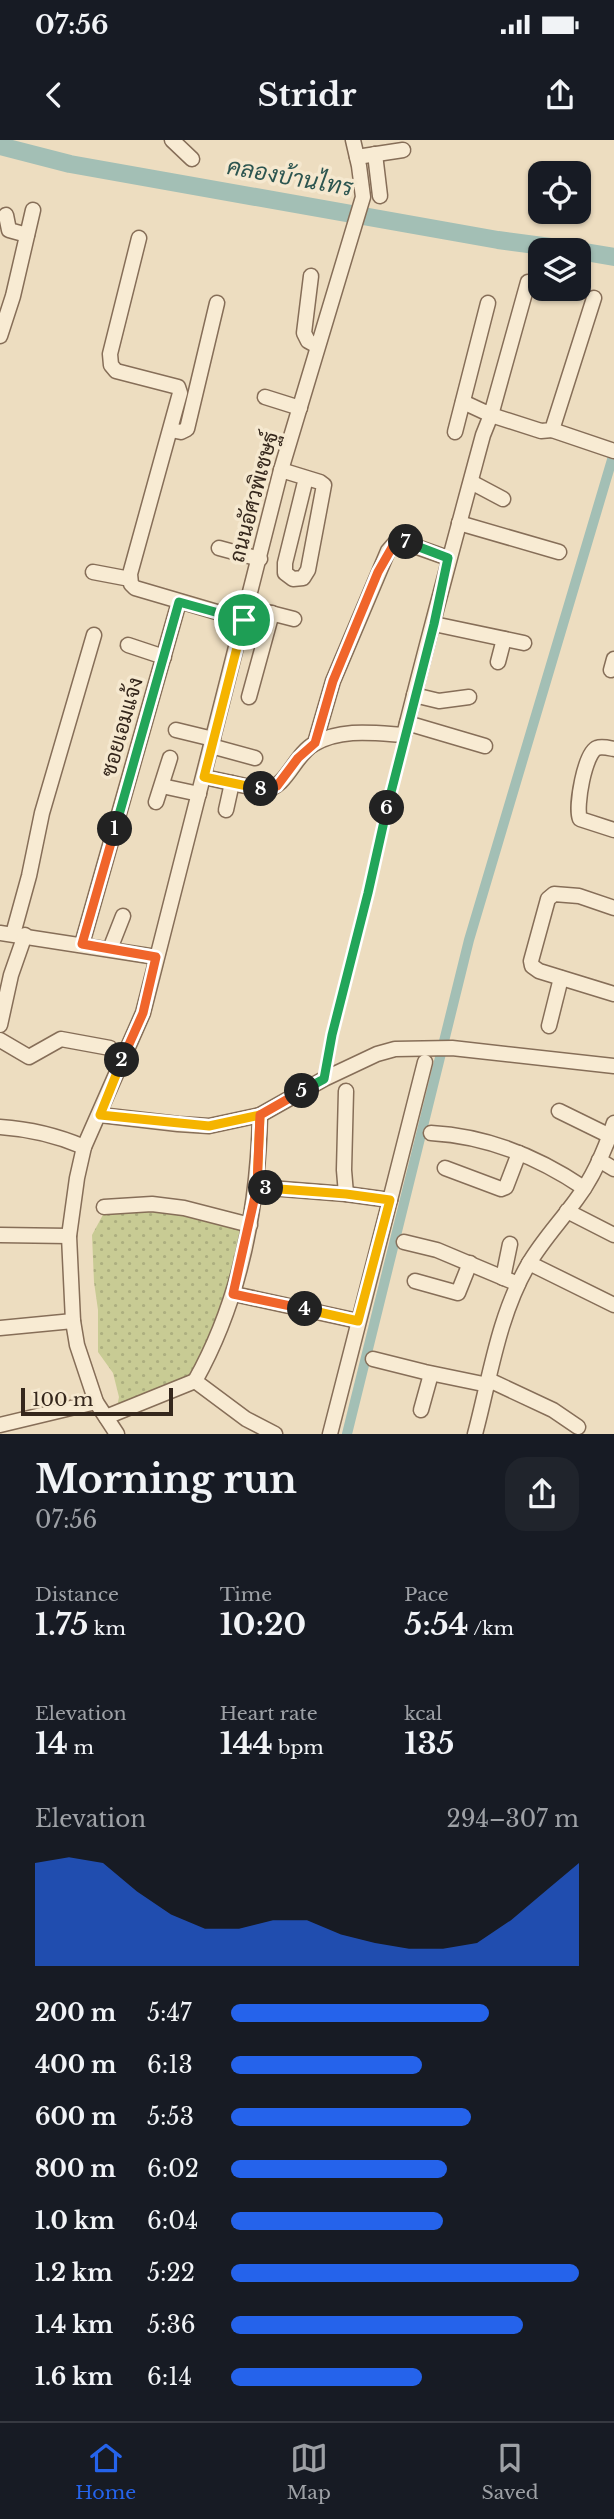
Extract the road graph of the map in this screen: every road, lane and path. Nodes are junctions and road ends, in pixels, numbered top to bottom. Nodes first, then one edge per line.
1 (172, 140) edge
2 (353, 140) edge
3 (403, 150) dead end
4 (375, 155) junction
5 (357, 158) junction
6 (192, 159) dead end
7 (380, 196) dead end
8 (33, 210) dead end
9 (6, 215) dead end
10 (27, 234) junction
11 (139, 238) dead end
12 (311, 276) dead end
13 (528, 282) dead end
14 (594, 298) dead end
15 (217, 303) dead end
16 (488, 303) dead end
17 (3, 315) edge
18 (0, 336) edge
19 (317, 346) junction
20 (265, 397) dead end
21 (463, 402) junction
22 (299, 408) junction
23 (491, 415) junction
24 (171, 430) junction
25 (552, 430) junction
26 (455, 432) dead end
27 (609, 450) edge
28 (281, 470) junction
29 (306, 478) junction
30 (471, 482) junction
31 (503, 499) dead end
32 (459, 523) junction
33 (219, 548) dead end
34 (559, 552) dead end
35 (448, 558) junction
36 (260, 559) junction
37 (93, 572) dead end
38 (131, 579) junction
39 (179, 602) junction
40 (245, 613) junction
41 (271, 613) junction
42 (294, 619) dead end
43 (434, 624) junction
44 (94, 635) dead end
45 (504, 639) junction
46 (524, 643) dead end
47 (128, 645) dead end
48 (164, 657) junction
49 (498, 662) dead end
50 (414, 695) junction
51 (249, 697) dead end
52 (469, 697) dead end
53 (406, 729) junction
54 (176, 730) dead end
55 (212, 743) junction
56 (315, 743) junction
57 (485, 746) dead end
58 (614, 750) edge
59 (170, 758) dead end
60 (255, 758) dead end
61 (204, 777) junction
62 (232, 783) junction
63 (162, 786) junction
64 (199, 794) junction
65 (156, 802) dead end
66 (226, 810) dead end
67 (614, 830) edge
68 (614, 908) edge
69 (123, 916) dead end
70 (12, 934) edge
71 (82, 944) junction
72 (110, 949) junction
73 (156, 957) junction
74 (561, 978) junction
75 (614, 993) edge
76 (0, 1025) edge
77 (549, 1026) dead end
78 (0, 1040) edge
79 (110, 1048) dead end
80 (425, 1062) dead end
81 (614, 1066) edge
82 (324, 1079) junction
83 (345, 1091) dead end
84 (559, 1111) dead end
85 (100, 1115) junction
86 (260, 1115) junction
87 (0, 1126) edge
88 (612, 1130) edge
89 (431, 1133) dead end
90 (84, 1147) junction
91 (519, 1153) junction
92 (599, 1160) junction
93 (445, 1168) dead end
94 (614, 1169) edge
95 (257, 1187) junction
96 (584, 1188) junction
97 (346, 1194) junction
98 (390, 1200) junction
99 (104, 1208) dead end
100 (568, 1211) junction
101 (250, 1225) junction
102 (0, 1235) edge
103 (614, 1235) edge
104 (69, 1236) junction
105 (404, 1242) dead end
106 (510, 1244) dead end
107 (470, 1263) junction
108 (529, 1263) junction
109 (503, 1278) junction
110 (415, 1281) dead end
111 (518, 1284) junction
112 (233, 1294) junction
113 (614, 1305) edge
114 (73, 1321) junction
115 (358, 1321) junction
116 (0, 1328) edge
117 (373, 1359) dead end
118 (430, 1374) junction
119 (195, 1381) junction
120 (489, 1382) junction
121 (96, 1402) junction
122 (421, 1410) dead end
123 (106, 1417) junction
124 (0, 1425) edge
125 (578, 1427) dead end
126 (117, 1434) edge
127 (275, 1434) edge
128 (330, 1434) edge
129 (475, 1434) edge

1 - 6 street
2 - 5 street, ถนนอัศวพิเชษฐ์
3 - 4 street
4 - 5 street
4 - 7 street
5 - 19 street, ถนนอัศวพิเชษฐ์
8 - 10 street
9 - 10 street
10 - 17 street
11 - 24 street
12 - 19 street
13 - 23 street
14 - 25 street
15 - 24 street
16 - 21 street
17 - 18 street
19 - 22 street, ถนนอัศวพิเชษฐ์
20 - 22 street
21 - 23 street
21 - 26 street
22 - 28 street, ถนนอัศวพิเชษฐ์
23 - 25 street
23 - 30 street
24 - 38 street
25 - 27 street
28 - 29 street
28 - 36 street, ถนนอัศวพิเชษฐ์
29 - 29 street
30 - 31 street
30 - 32 street
32 - 34 street
32 - 35 street
33 - 36 street
35 - 43 street
35 - 56 street
36 - 40 street, ถนนอัศวพิเชษฐ์
37 - 38 street
38 - 39 street
39 - 40 street
39 - 48 street, ซอยเอมแจ้ง
40 - 41 street
40 - 55 street, ถนนอัศวพิเชษฐ์
41 - 42 street
41 - 51 street
43 - 45 street
43 - 50 street
44 - 70 street
45 - 46 street
45 - 49 street
47 - 48 street
48 - 71 street, ซอยเอมแจ้ง
50 - 52 street
50 - 53 street
53 - 56 street
53 - 57 street
53 - 82 path
54 - 55 street
55 - 60 street
55 - 61 street, ถนนอัศวพิเชษฐ์
56 - 62 street
58 - 67 street
59 - 63 street
61 - 62 street
61 - 64 street, ถนนอัศวพิเชษฐ์
62 - 66 street
63 - 64 street
63 - 65 street
64 - 73 street, ถนนอัศวพิเชษฐ์
68 - 74 street
69 - 72 street
70 - 71 street
70 - 76 street
71 - 72 street
72 - 73 street
73 - 85 street, ถนนอัศวพิเชษฐ์
74 - 75 street
74 - 77 street
78 - 79 street
80 - 98 street
81 - 82 street
82 - 86 street
83 - 97 street
84 - 88 street
85 - 86 street
85 - 90 street, ถนนอัศวพิเชษฐ์
86 - 95 street
87 - 90 street
88 - 92 street
89 - 91 street
90 - 104 street, ถนนอัศวพิเชษฐ์
91 - 93 street
91 - 96 street
92 - 94 street
92 - 96 street
95 - 97 street
95 - 101 street
96 - 100 street
97 - 98 street
98 - 115 street
99 - 101 street
100 - 103 street
100 - 108 street
101 - 112 street
102 - 104 street
104 - 114 street, ถนนอัศวพิเชษฐ์
105 - 107 street
106 - 109 street
107 - 109 street
107 - 110 street
108 - 111 street
108 - 113 street
109 - 111 street
111 - 120 street
112 - 115 street
112 - 119 street
114 - 116 street
114 - 121 street, ถนนอัศวพิเชษฐ์
115 - 128 street
117 - 118 street
118 - 120 street
118 - 122 street
119 - 123 street
119 - 127 street
120 - 125 street
120 - 129 street
121 - 123 street, ถนนอัศวพิเชษฐ์
121 - 124 street
123 - 126 street, ถนนอัศวพิเชษฐ์

